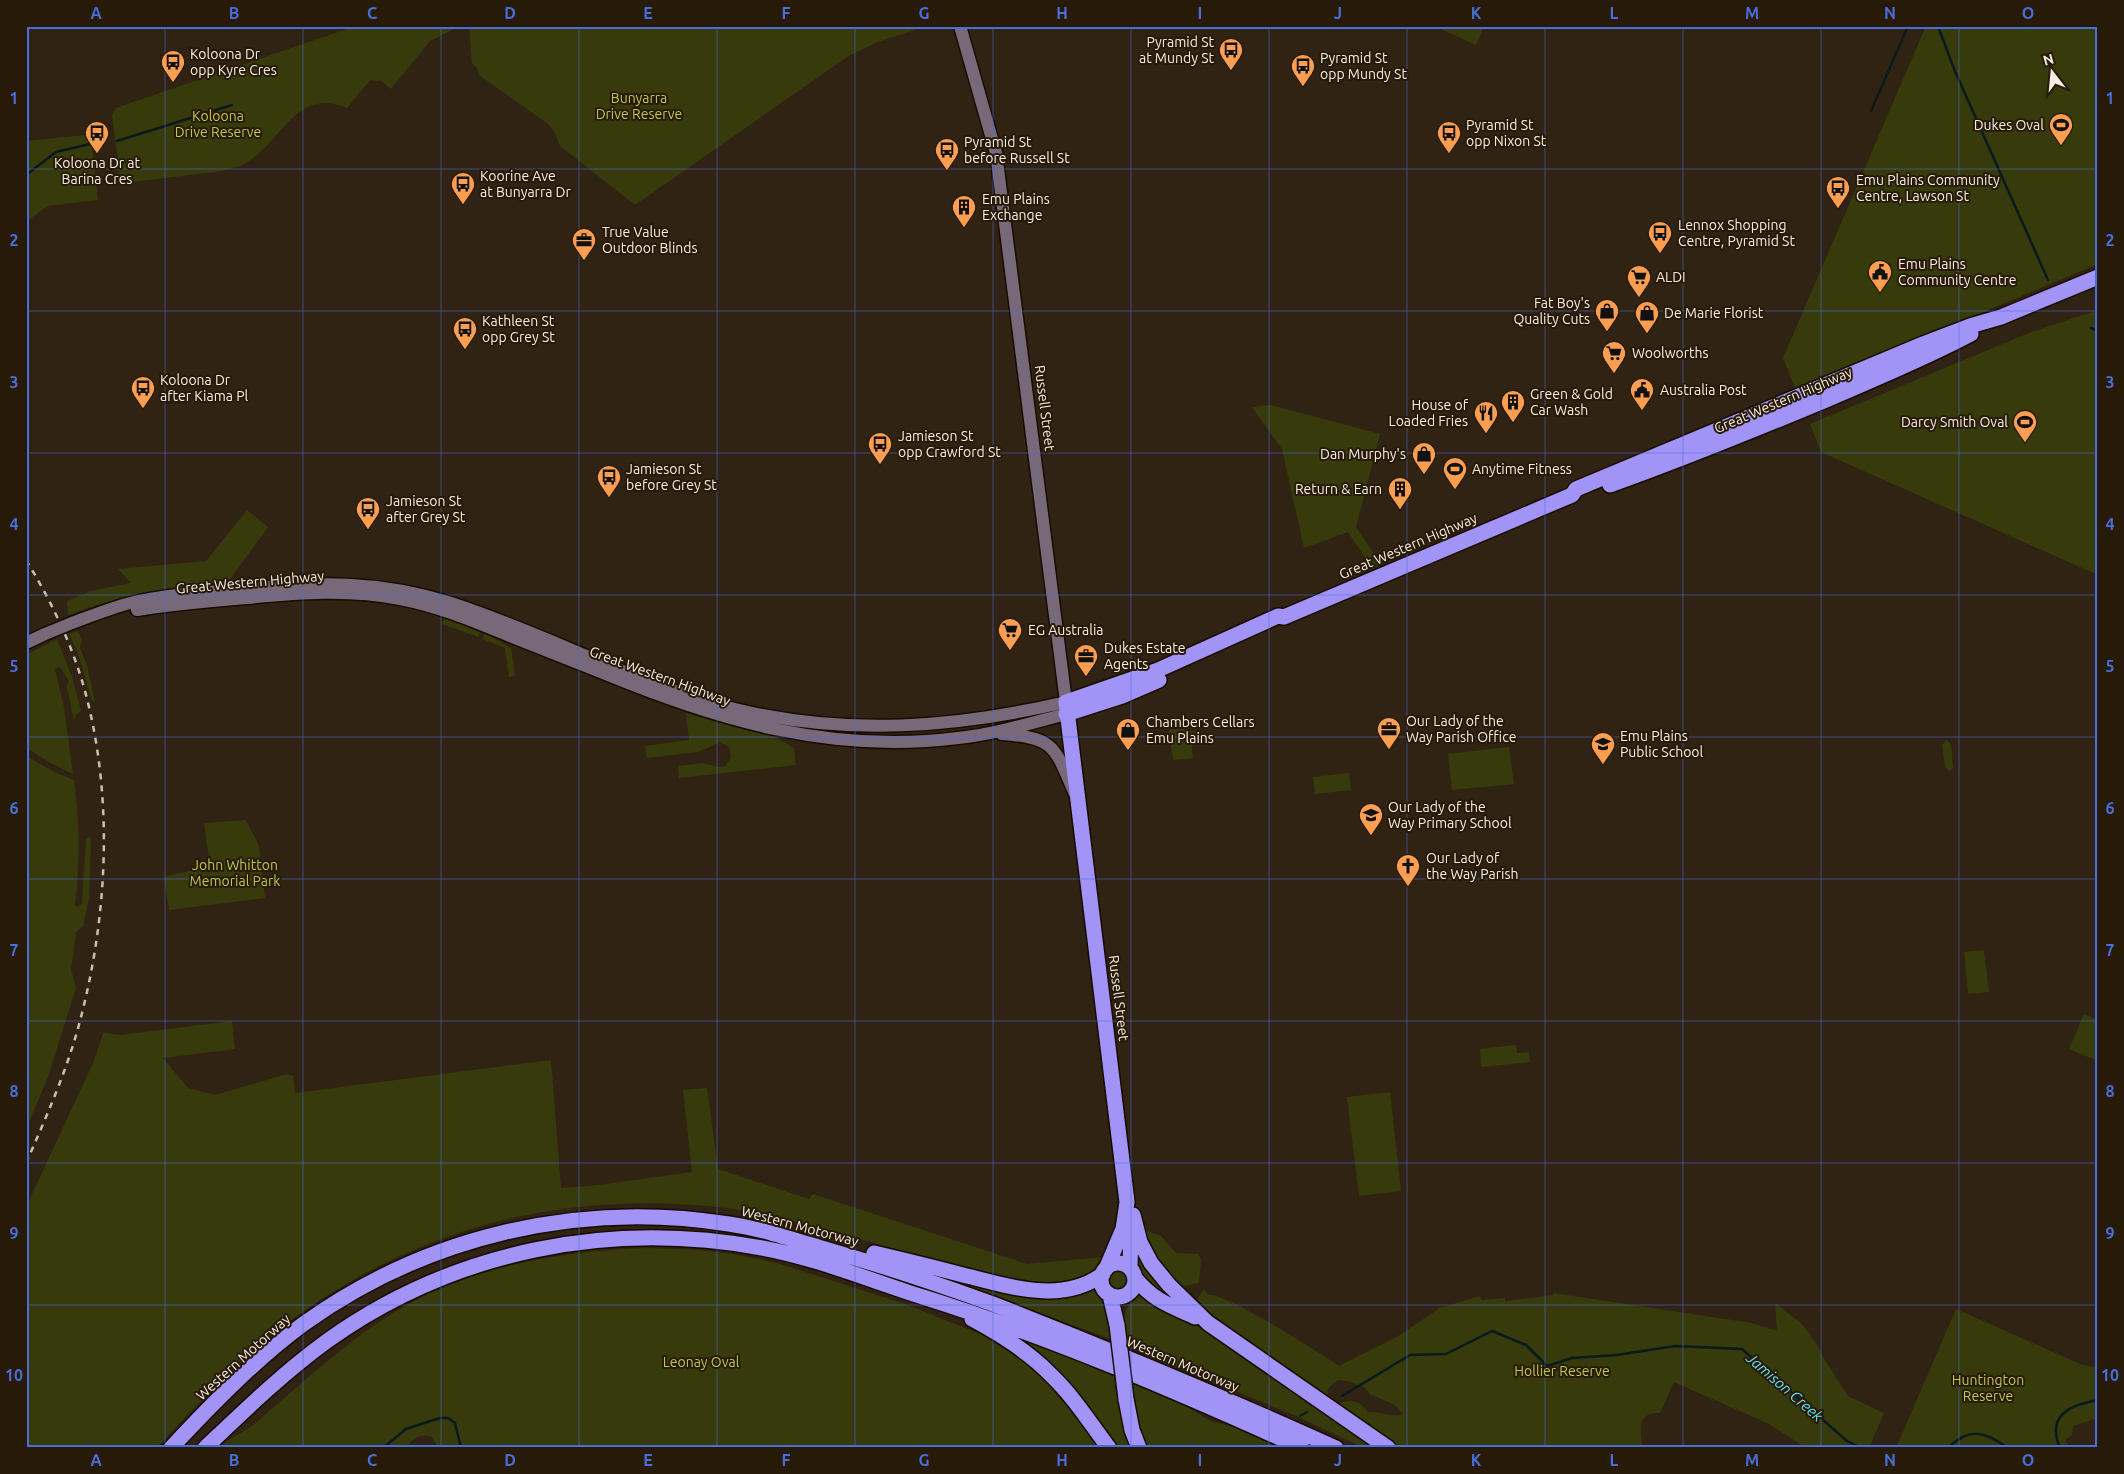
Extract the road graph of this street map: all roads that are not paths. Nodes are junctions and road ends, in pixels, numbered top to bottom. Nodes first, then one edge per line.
1 (960, 26) edge
2 (2098, 276) edge
3 (72, 623) junction
4 (26, 643) edge
5 (1066, 708) junction
6 (990, 733) junction
7 (1078, 799) junction
8 (1130, 1208) junction
9 (680, 1218) junction
10 (1105, 1271) junction
11 (1133, 1273) junction
12 (1117, 1295) junction
13 (924, 1297) junction
14 (1208, 1323) junction
15 (1276, 1428) junction
16 (1305, 1444) edge
17 (1138, 1447) edge
18 (171, 1448) edge
19 (205, 1448) edge
20 (1109, 1448) edge
21 (1336, 1448) edge
22 (1388, 1448) edge

1 - 5 main road, Russell Street
2 - 5 highway, Great Western Highway
3 - 4 main road, Great Western Highway, bridge
3 - 5 main road, Great Western Highway
3 - 6 main road, Great Western Highway
5 - 6 main road, Great Western Highway
5 - 7 highway, Russell Street
6 - 7 main road, Russell Street
7 - 8 highway, Russell Street
8 - 10 highway, Russell Street
8 - 11 highway, Russell Street
8 - 14 highway
9 - 10 highway
9 - 15 highway, Western Motorway
9 - 18 highway, Western Motorway
10 - 11 highway
10 - 12 highway
11 - 12 highway
11 - 14 highway
12 - 17 highway, bridge
13 - 15 highway, Western Motorway
13 - 19 highway, Western Motorway
13 - 20 highway
14 - 22 highway
15 - 16 highway, Western Motorway
16 - 21 highway, Western Motorway

